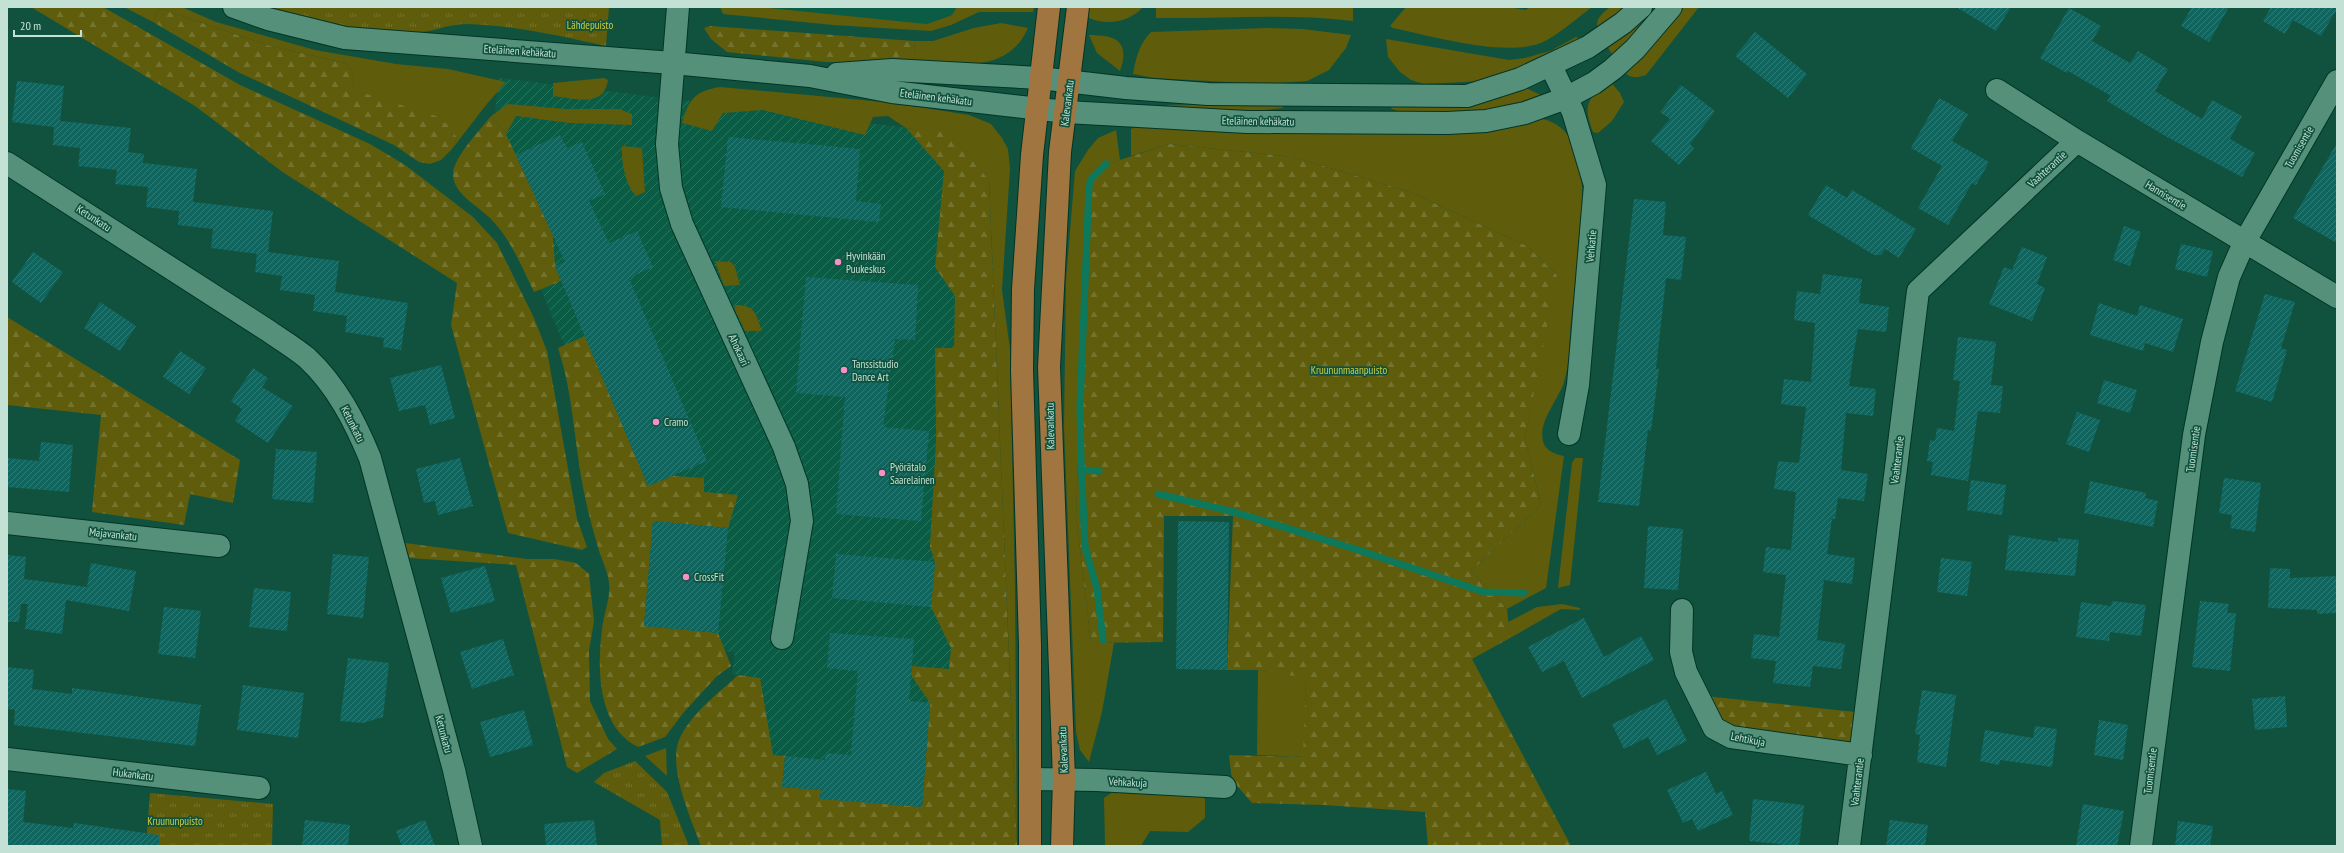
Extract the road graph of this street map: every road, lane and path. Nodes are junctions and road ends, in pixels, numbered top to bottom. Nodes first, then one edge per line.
1 (234, 7) edge
2 (678, 7) edge
3 (1049, 7) edge
4 (1078, 7) edge
5 (1641, 7) edge
6 (1671, 7) edge
7 (673, 63) junction
8 (1551, 66) junction
9 (810, 76) junction
10 (1040, 78) junction
11 (2337, 81) edge
12 (1069, 82) junction
13 (1997, 90) dead end
14 (1566, 98) junction
15 (1036, 109) junction
16 (1066, 112) junction
17 (2077, 141) junction
18 (7, 162) edge
19 (2244, 243) junction
20 (2337, 297) edge
21 (1569, 434) dead end
22 (7, 523) edge
23 (219, 546) dead end
24 (1682, 610) dead end
25 (782, 638) dead end
26 (1861, 755) junction
27 (7, 759) edge
28 (1064, 779) junction
29 (1030, 780) junction
30 (1225, 787) dead end
31 (259, 788) dead end
32 (470, 846) edge
33 (1030, 846) edge
34 (1062, 846) edge
35 (1849, 846) edge
36 (2141, 846) edge

1 - 7 street, Eteläinen kehäkatu
2 - 7 street, Ahokaari
3 - 10 main road
4 - 12 main road, Kalevankatu
5 - 8 street, Eteläinen kehäkatu
6 - 14 street, Eteläinen kehäkatu
7 - 9 street, Eteläinen kehäkatu
7 - 25 street, Ahokaari
8 - 12 street, Eteläinen kehäkatu
8 - 14 street, Vehkatie
9 - 10 street, Eteläinen kehäkatu
9 - 15 street, Eteläinen kehäkatu
10 - 12 street, Eteläinen kehäkatu
10 - 15 main road
11 - 19 street, Tuomisentie
12 - 16 main road, Kalevankatu
13 - 17 street, Hannisentie
14 - 16 street, Eteläinen kehäkatu
14 - 21 street, Vehkatie
15 - 16 street, Eteläinen kehäkatu
15 - 29 main road
16 - 28 main road, Kalevankatu
17 - 19 street, Hannisentie
17 - 26 street, Vaahterantie
18 - 32 street, Ketunkatu
19 - 20 street, Hannisentie
19 - 36 street, Tuomisentie
22 - 23 street, Majavankatu
24 - 26 street, Lehtikuja
26 - 35 street, Vaahterantie
27 - 31 street, Hukankatu
28 - 29 street, Vehkakuja
28 - 30 street, Vehkakuja
28 - 34 main road, Kalevankatu
29 - 33 main road

